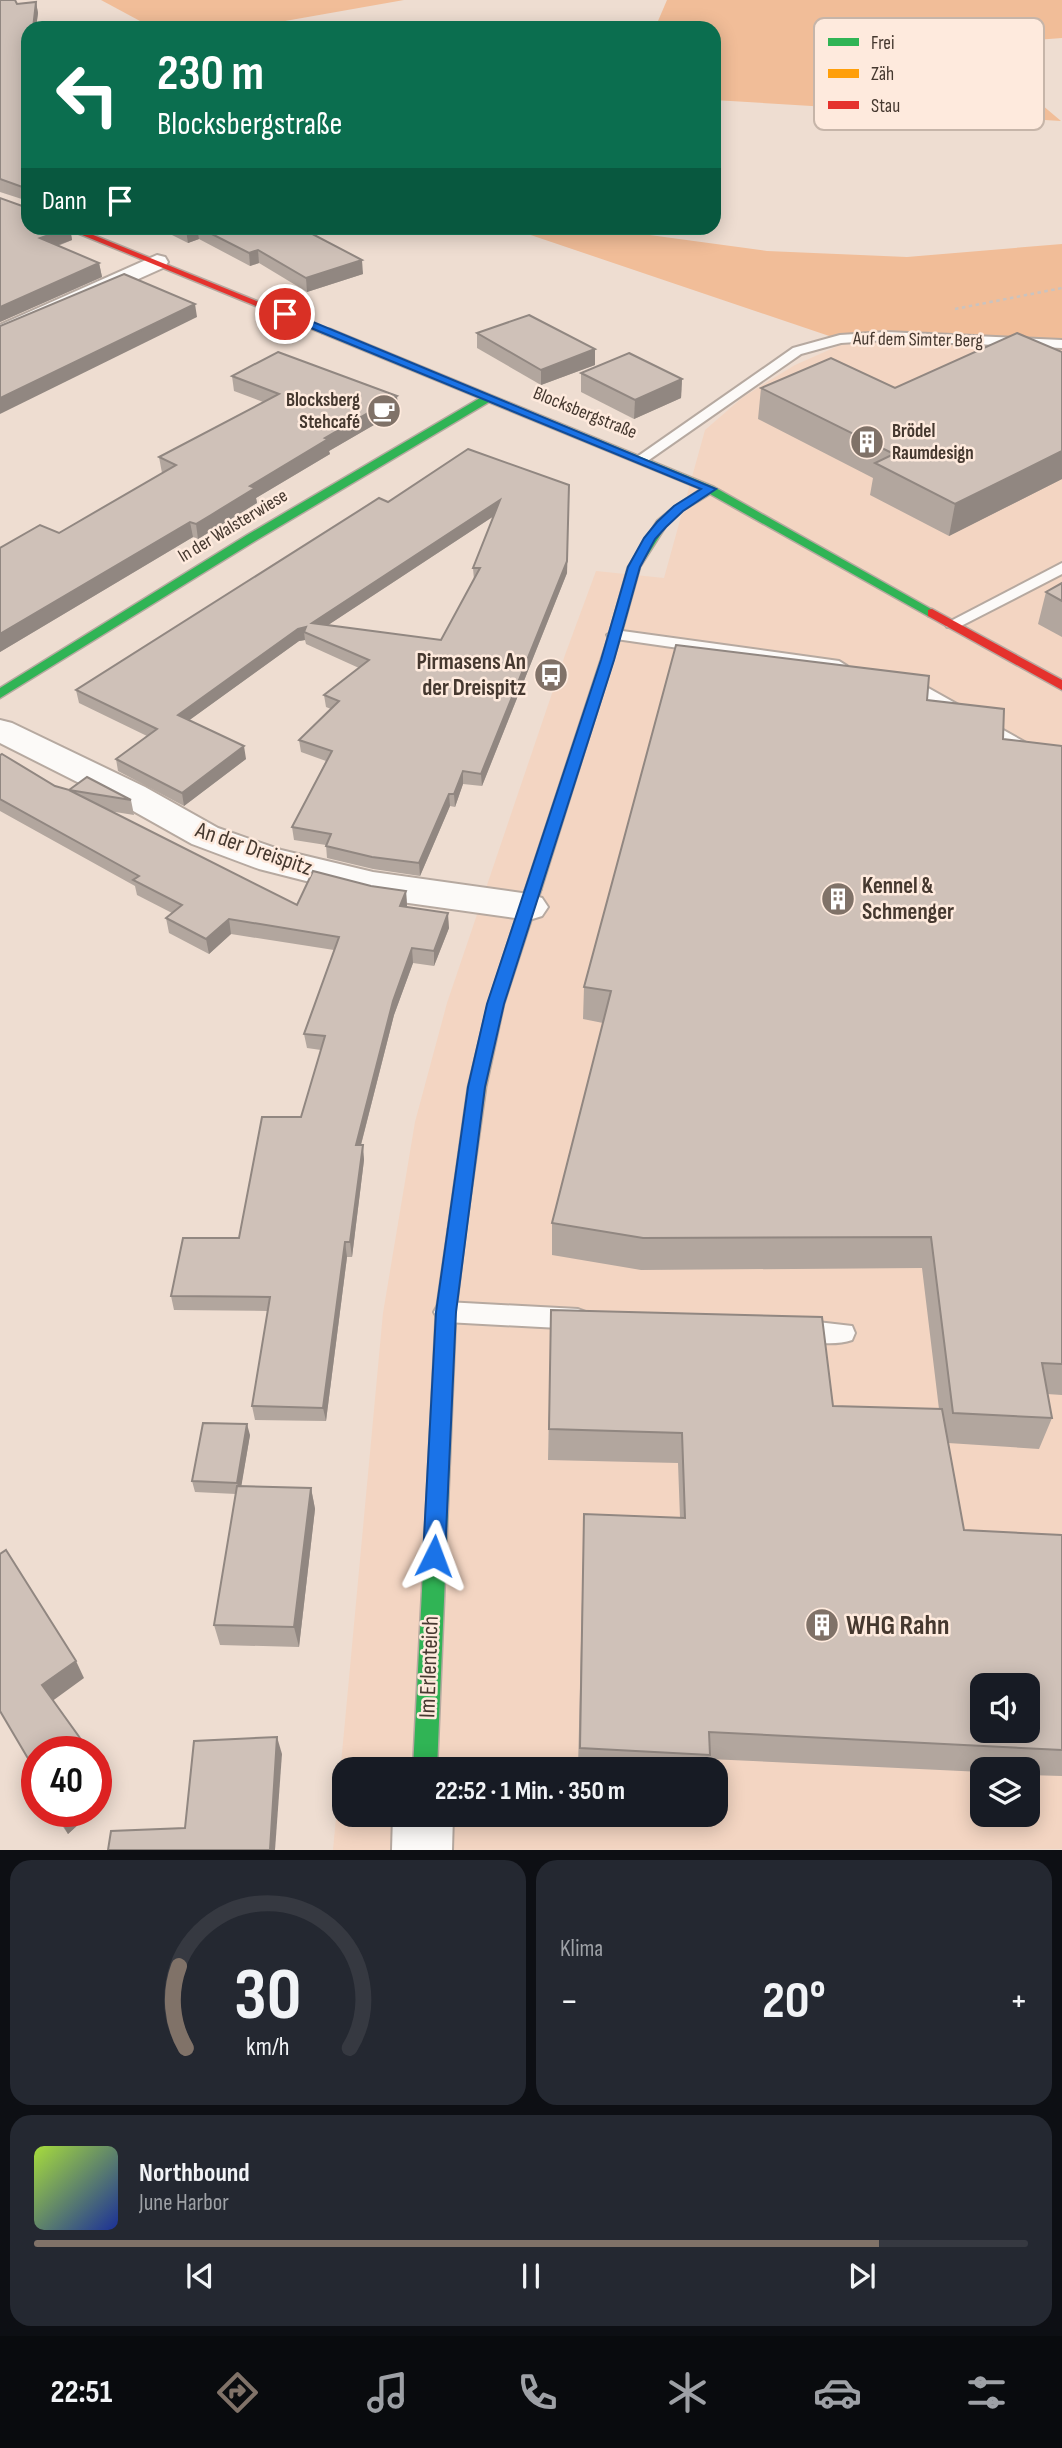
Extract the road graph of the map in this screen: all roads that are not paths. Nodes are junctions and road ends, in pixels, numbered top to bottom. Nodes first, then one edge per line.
1 (87, 235) edge
2 (157, 262) junction
3 (0, 334) edge
4 (1062, 344) edge
5 (490, 397) junction
6 (641, 459) junction
7 (710, 489) junction
8 (1062, 568) edge
9 (953, 624) junction
10 (615, 635) junction
11 (855, 668) edge
12 (895, 674) edge
13 (1062, 686) edge
14 (0, 694) edge
15 (0, 730) edge
16 (1062, 770) edge
17 (529, 907) junction
18 (446, 1312) junction
19 (596, 1320) edge
20 (774, 1329) edge
21 (843, 1333) dead end
22 (426, 1757) edge
23 (423, 1827) edge
24 (422, 1850) edge

1 - 2 street, Blocksbergstraße
2 - 3 street
2 - 5 street, Blocksbergstraße
4 - 6 lane, Auf dem Simter Berg
5 - 6 street, Blocksbergstraße
5 - 14 street, In der Walsterwiese
6 - 7 street, Blocksbergstraße
7 - 9 street, Blocksbergstraße
7 - 10 street, Im Erlenteich
8 - 9 lane
9 - 13 street, Blocksbergstraße
10 - 11 lane
10 - 17 street, Im Erlenteich
12 - 16 lane
15 - 17 street, An der Dreispitz
17 - 18 street, Im Erlenteich
18 - 19 lane
18 - 22 street, Im Erlenteich
20 - 21 lane
23 - 24 street

